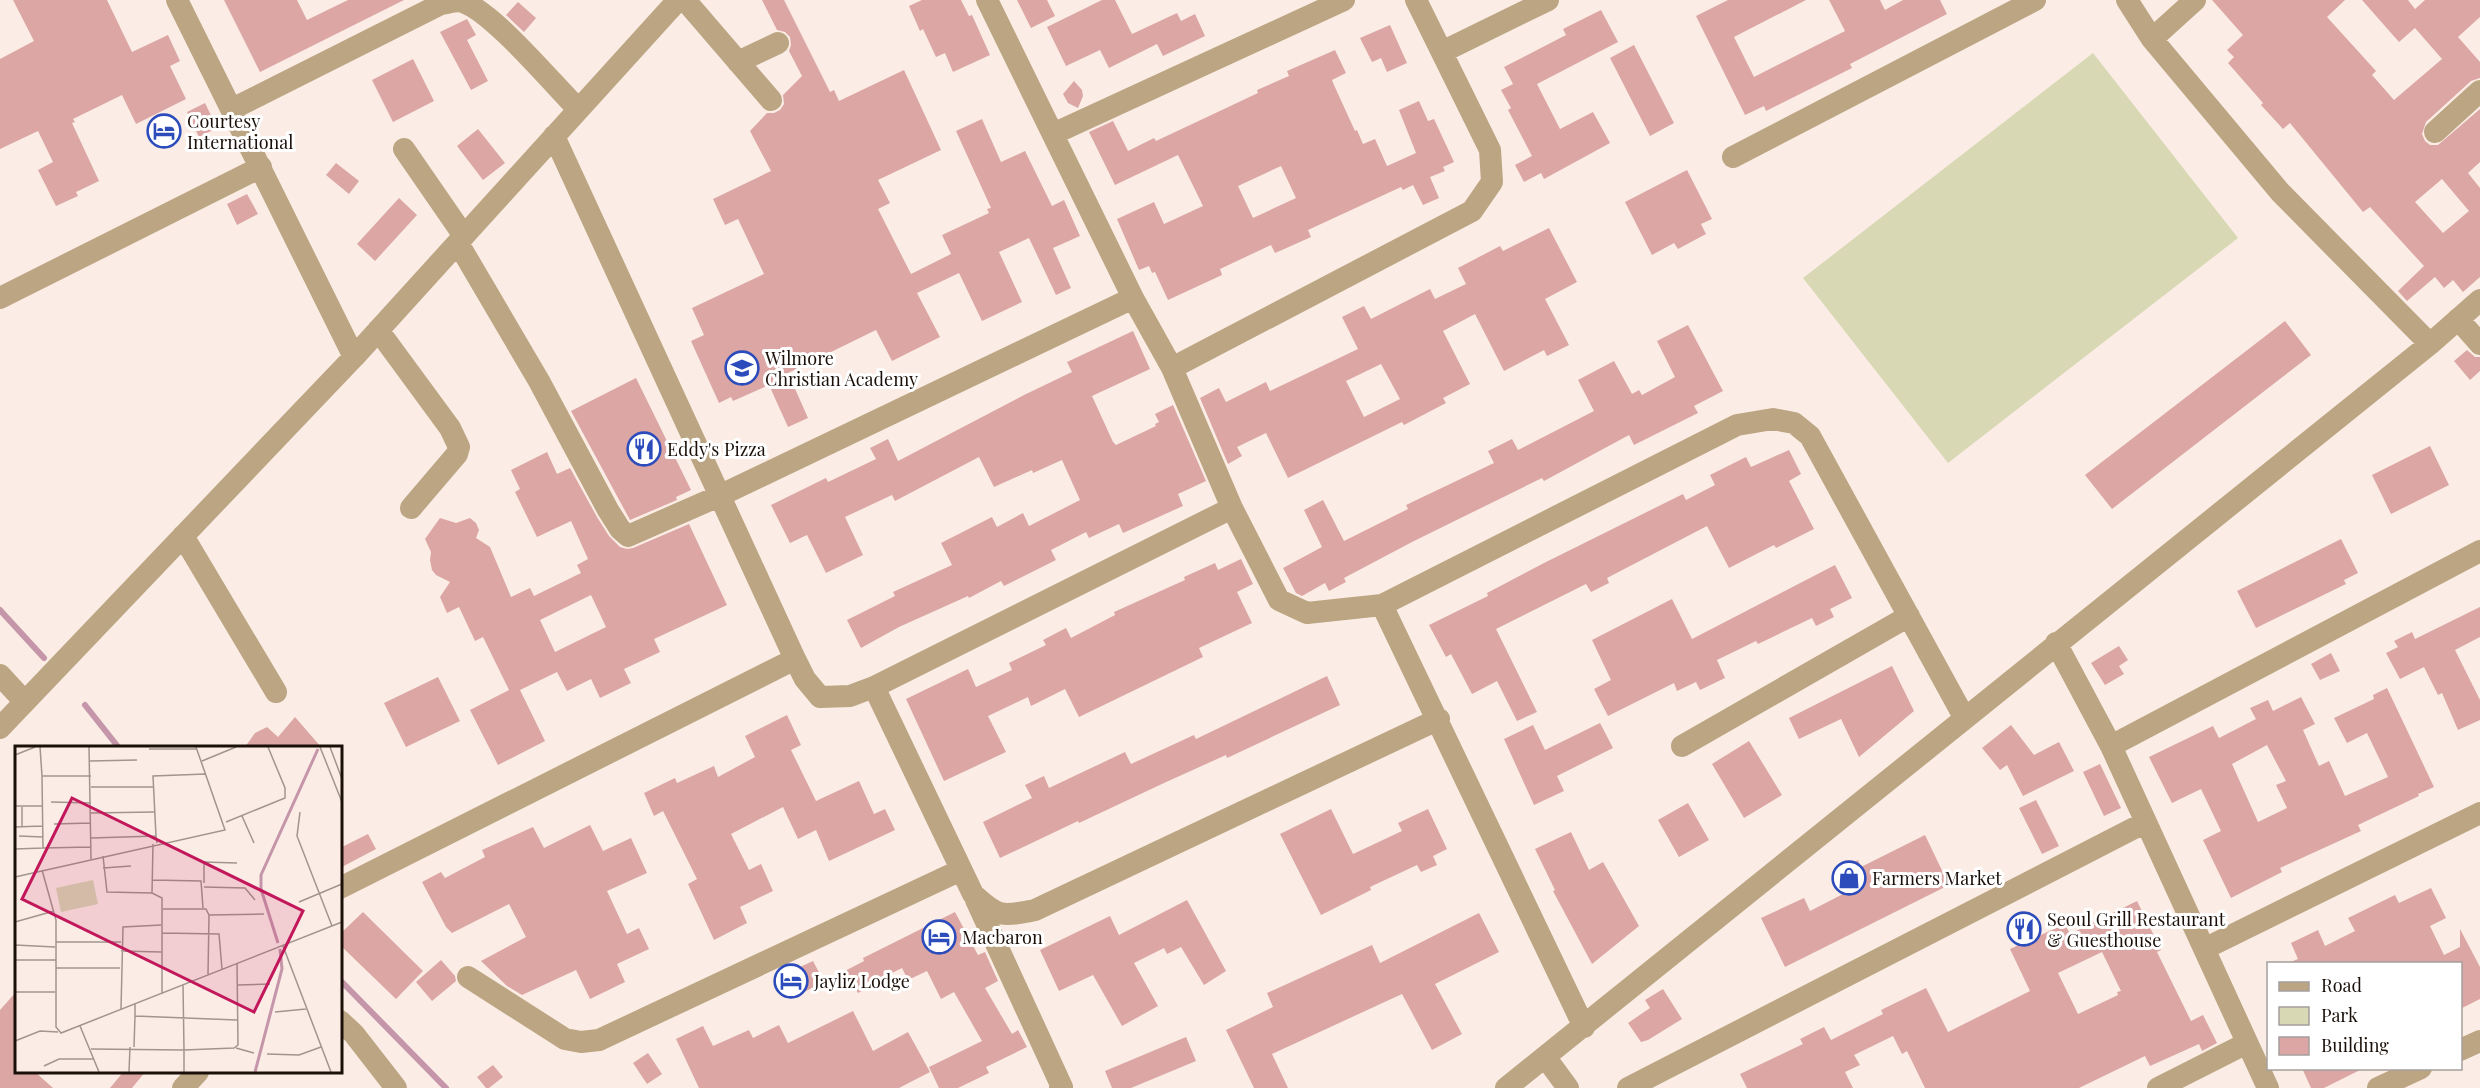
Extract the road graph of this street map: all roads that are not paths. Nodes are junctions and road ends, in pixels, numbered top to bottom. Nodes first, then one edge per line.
1 (177, 0) edge
2 (678, 0) edge
3 (685, 0) edge
4 (987, 0) edge
5 (1344, 0) edge
6 (1416, 0) edge
7 (1548, 0) edge
8 (2035, 0) edge
9 (2127, 0) edge
10 (2195, 0) edge
11 (2152, 39) junction
12 (778, 43) dead end
13 (1442, 52) junction
14 (738, 62) junction
15 (2480, 91) edge
16 (771, 100) dead end
17 (232, 109) junction
18 (578, 109) junction
19 (2435, 132) dead end
20 (1053, 134) junction
21 (554, 136) junction
22 (404, 149) dead end
23 (1733, 157) dead end
24 (261, 167) junction
25 (460, 240) junction
26 (0, 298) edge
27 (1133, 298) junction
28 (2480, 300) edge
29 (2458, 319) junction
30 (378, 330) junction
31 (2430, 344) junction
32 (2480, 344) edge
33 (354, 357) junction
34 (1172, 368) junction
35 (719, 496) junction
36 (411, 508) dead end
37 (1232, 508) junction
38 (183, 536) junction
39 (2480, 551) edge
40 (1382, 605) junction
41 (1909, 616) junction
42 (2056, 643) junction
43 (795, 659) junction
44 (0, 675) edge
45 (874, 687) junction
46 (276, 692) dead end
47 (24, 701) junction
48 (1964, 717) junction
49 (1439, 719) junction
50 (0, 728) edge
51 (1682, 746) dead end
52 (2111, 746) junction
53 (2480, 813) edge
54 (2146, 822) junction
55 (961, 870) junction
56 (342, 887) edge
57 (973, 894) junction
58 (2206, 948) junction
59 (468, 977) dead end
60 (342, 1023) edge
61 (1584, 1027) junction
62 (2480, 1041) edge
63 (2247, 1043) junction
64 (2462, 1049) edge
65 (1546, 1058) junction
66 (2417, 1070) edge
67 (196, 1073) edge
68 (183, 1088) edge
69 (396, 1088) edge
70 (1062, 1088) edge
71 (1506, 1088) edge
72 (1568, 1088) edge
73 (1628, 1088) edge
74 (2158, 1088) edge
75 (2268, 1088) edge
76 (2378, 1088) edge

1 - 17 street
2 - 18 street
3 - 14 street
4 - 20 street
5 - 20 street
6 - 13 street
7 - 13 street
8 - 23 street
9 - 11 street
10 - 11 street
11 - 31 street
12 - 14 street
13 - 34 street
14 - 16 street
15 - 19 street
17 - 18 street
17 - 24 street
18 - 21 street
20 - 27 street
21 - 25 street
21 - 35 street
22 - 25 street
24 - 26 street
24 - 33 street
25 - 30 street
25 - 35 street
27 - 34 street
27 - 35 street
28 - 29 street
29 - 31 street
29 - 32 street
30 - 33 street
30 - 36 street
31 - 42 street
33 - 38 street
34 - 37 street
35 - 43 street
37 - 40 street
37 - 45 street
38 - 46 street
38 - 47 street
39 - 52 street
40 - 41 street
40 - 49 street
41 - 48 street
41 - 51 street
42 - 48 street
42 - 52 street
43 - 45 street
43 - 56 street
44 - 47 street
45 - 55 street
47 - 50 street
48 - 61 street
49 - 57 street
49 - 61 street
52 - 54 street
53 - 58 street
54 - 58 street
54 - 73 street
55 - 57 street
55 - 59 street
57 - 70 street
58 - 63 street
60 - 69 street
61 - 65 street
62 - 64 street
63 - 74 street
63 - 75 street
65 - 71 street
65 - 72 street
66 - 76 street
67 - 68 street

